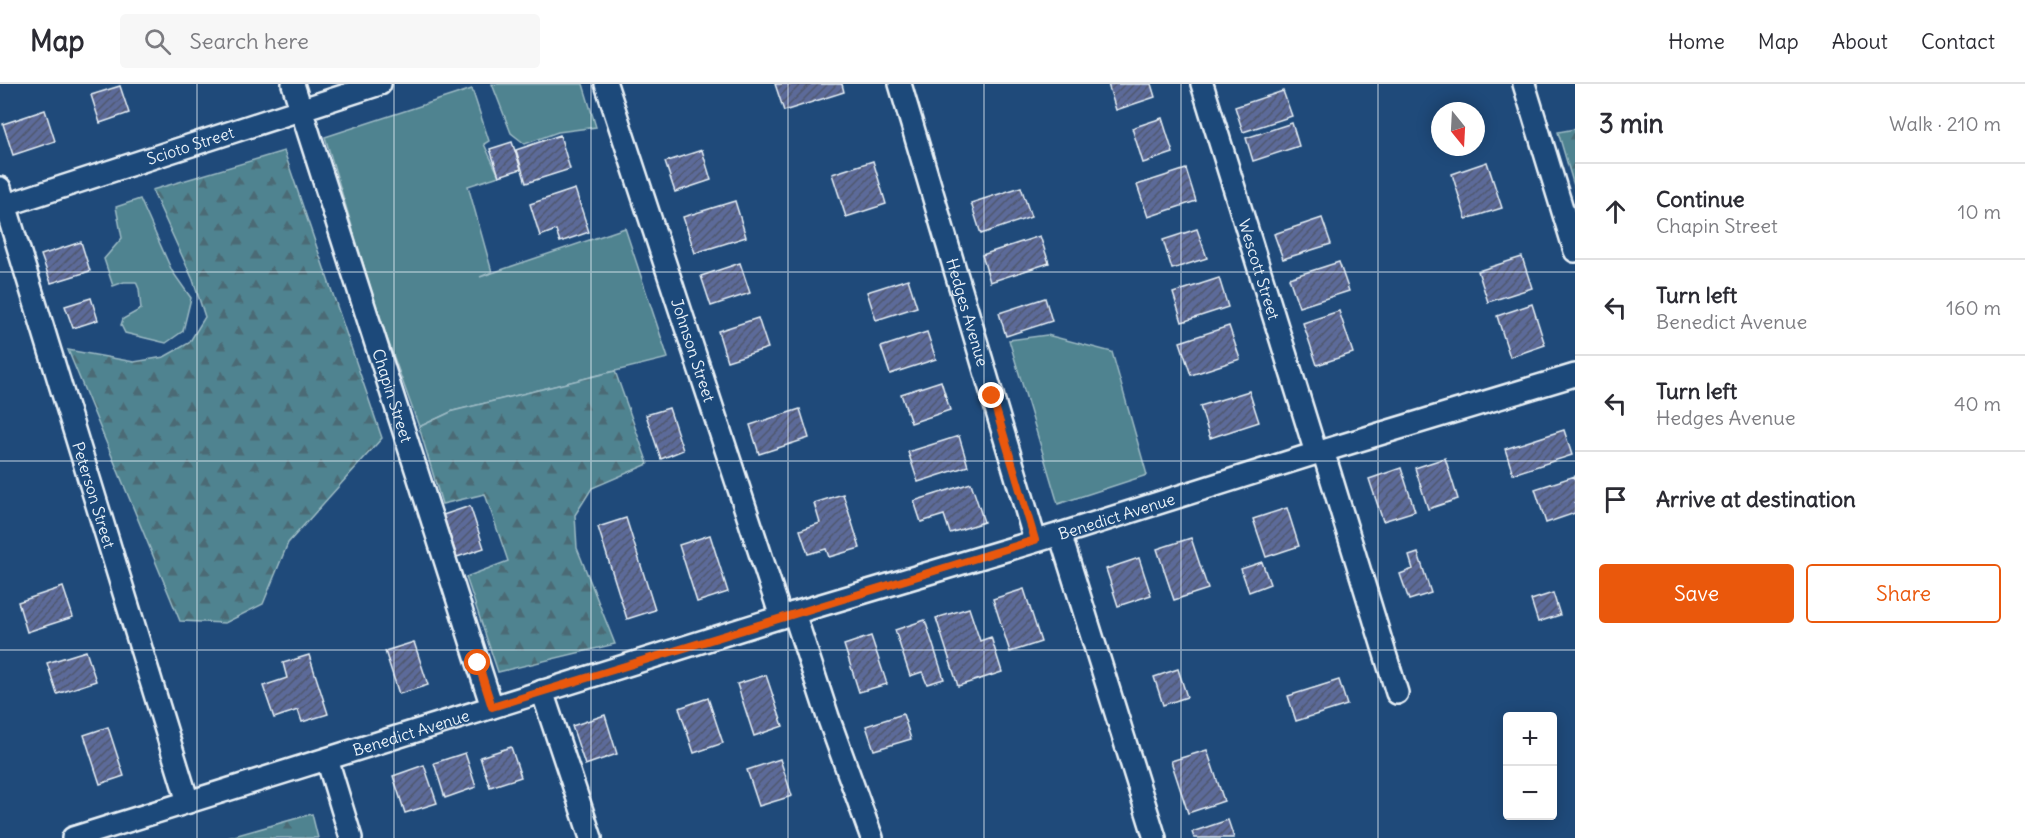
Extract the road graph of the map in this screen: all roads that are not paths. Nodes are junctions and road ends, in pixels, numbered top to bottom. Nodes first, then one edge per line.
1 (293, 84) edge
2 (380, 84) edge
3 (606, 84) edge
4 (900, 84) edge
5 (1202, 84) edge
6 (1524, 84) edge
7 (301, 108) junction
8 (2, 200) edge
9 (1575, 251) edge
10 (1575, 375) edge
11 (1320, 452) junction
12 (1060, 534) junction
13 (1035, 540) junction
14 (788, 615) junction
15 (542, 691) junction
16 (1397, 693) dead end
17 (492, 707) junction
18 (327, 759) junction
19 (188, 802) junction
20 (73, 838) edge
21 (351, 838) edge
22 (591, 838) edge
23 (872, 838) edge
24 (1155, 838) edge

1 - 7 street, Chapin Street
2 - 7 street, Scioto Street
3 - 14 street, Johnson Street
4 - 13 street, Hedges Avenue
5 - 11 street, Wescott Street
6 - 9 street
7 - 8 street, Scioto Street
7 - 17 street, Chapin Street
8 - 19 street, Peterson Street
10 - 11 street, Benedict Avenue
11 - 12 street, Benedict Avenue
11 - 16 street, Wescott Street
12 - 13 street, Benedict Avenue
12 - 24 street
13 - 14 street, Benedict Avenue
14 - 15 street, Benedict Avenue
14 - 23 street, Johnson Street
15 - 17 street, Benedict Avenue
15 - 22 street
17 - 18 street, Benedict Avenue
18 - 19 street, Benedict Avenue
18 - 21 street
19 - 20 street, Benedict Avenue

